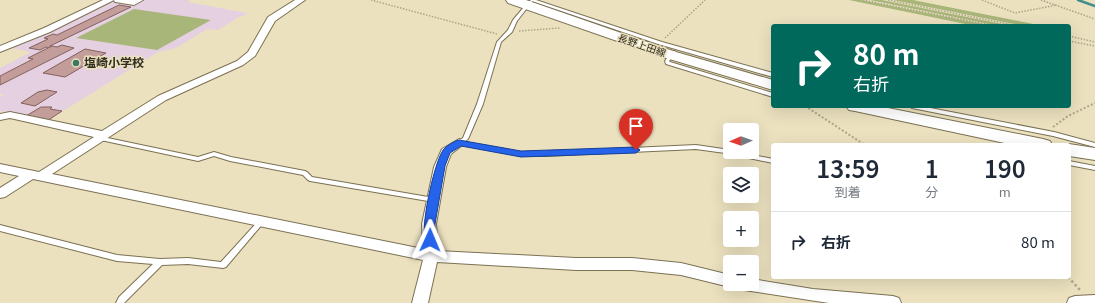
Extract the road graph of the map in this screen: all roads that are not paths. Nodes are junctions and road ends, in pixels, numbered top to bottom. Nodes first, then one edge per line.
1 (110, 0) edge
2 (118, 0) edge
3 (139, 0) edge
4 (301, 0) edge
5 (526, 1) edge
6 (590, 25) junction
7 (2, 47) edge
8 (674, 52) junction
9 (771, 75) edge
10 (771, 84) edge
11 (771, 94) edge
12 (864, 108) edge
13 (920, 108) edge
14 (0, 117) edge
15 (100, 137) junction
16 (1049, 140) edge
17 (459, 143) junction
18 (1095, 145) edge
19 (1071, 150) edge
20 (1095, 154) edge
21 (771, 161) edge
22 (1071, 163) edge
23 (0, 168) edge
24 (1095, 168) edge
25 (36, 175) junction
26 (0, 194) edge
27 (434, 200) junction
28 (262, 221) junction
29 (0, 228) edge
30 (431, 256) junction
31 (160, 262) junction
32 (723, 279) edge
33 (759, 286) edge
34 (1095, 302) edge
35 (120, 303) edge
36 (420, 303) edge
37 (893, 303) edge
38 (1075, 303) edge

1 - 7 street
2 - 3 street
4 - 15 street
5 - 6 main road, 長野上田線
5 - 17 lane
6 - 8 main road, 長野上田線
6 - 8 lane
8 - 9 lane
8 - 10 main road, 長野上田線
8 - 11 lane
12 - 16 main road
13 - 16 lane
14 - 15 street
15 - 25 street
15 - 27 lane
16 - 18 lane
17 - 21 lane
17 - 27 street
19 - 20 main road
22 - 24 lane
23 - 25 street
25 - 26 street
25 - 28 street
27 - 30 street
28 - 30 street
28 - 31 lane
29 - 31 lane
30 - 32 street
30 - 36 street
31 - 35 lane
33 - 37 street
34 - 38 street

